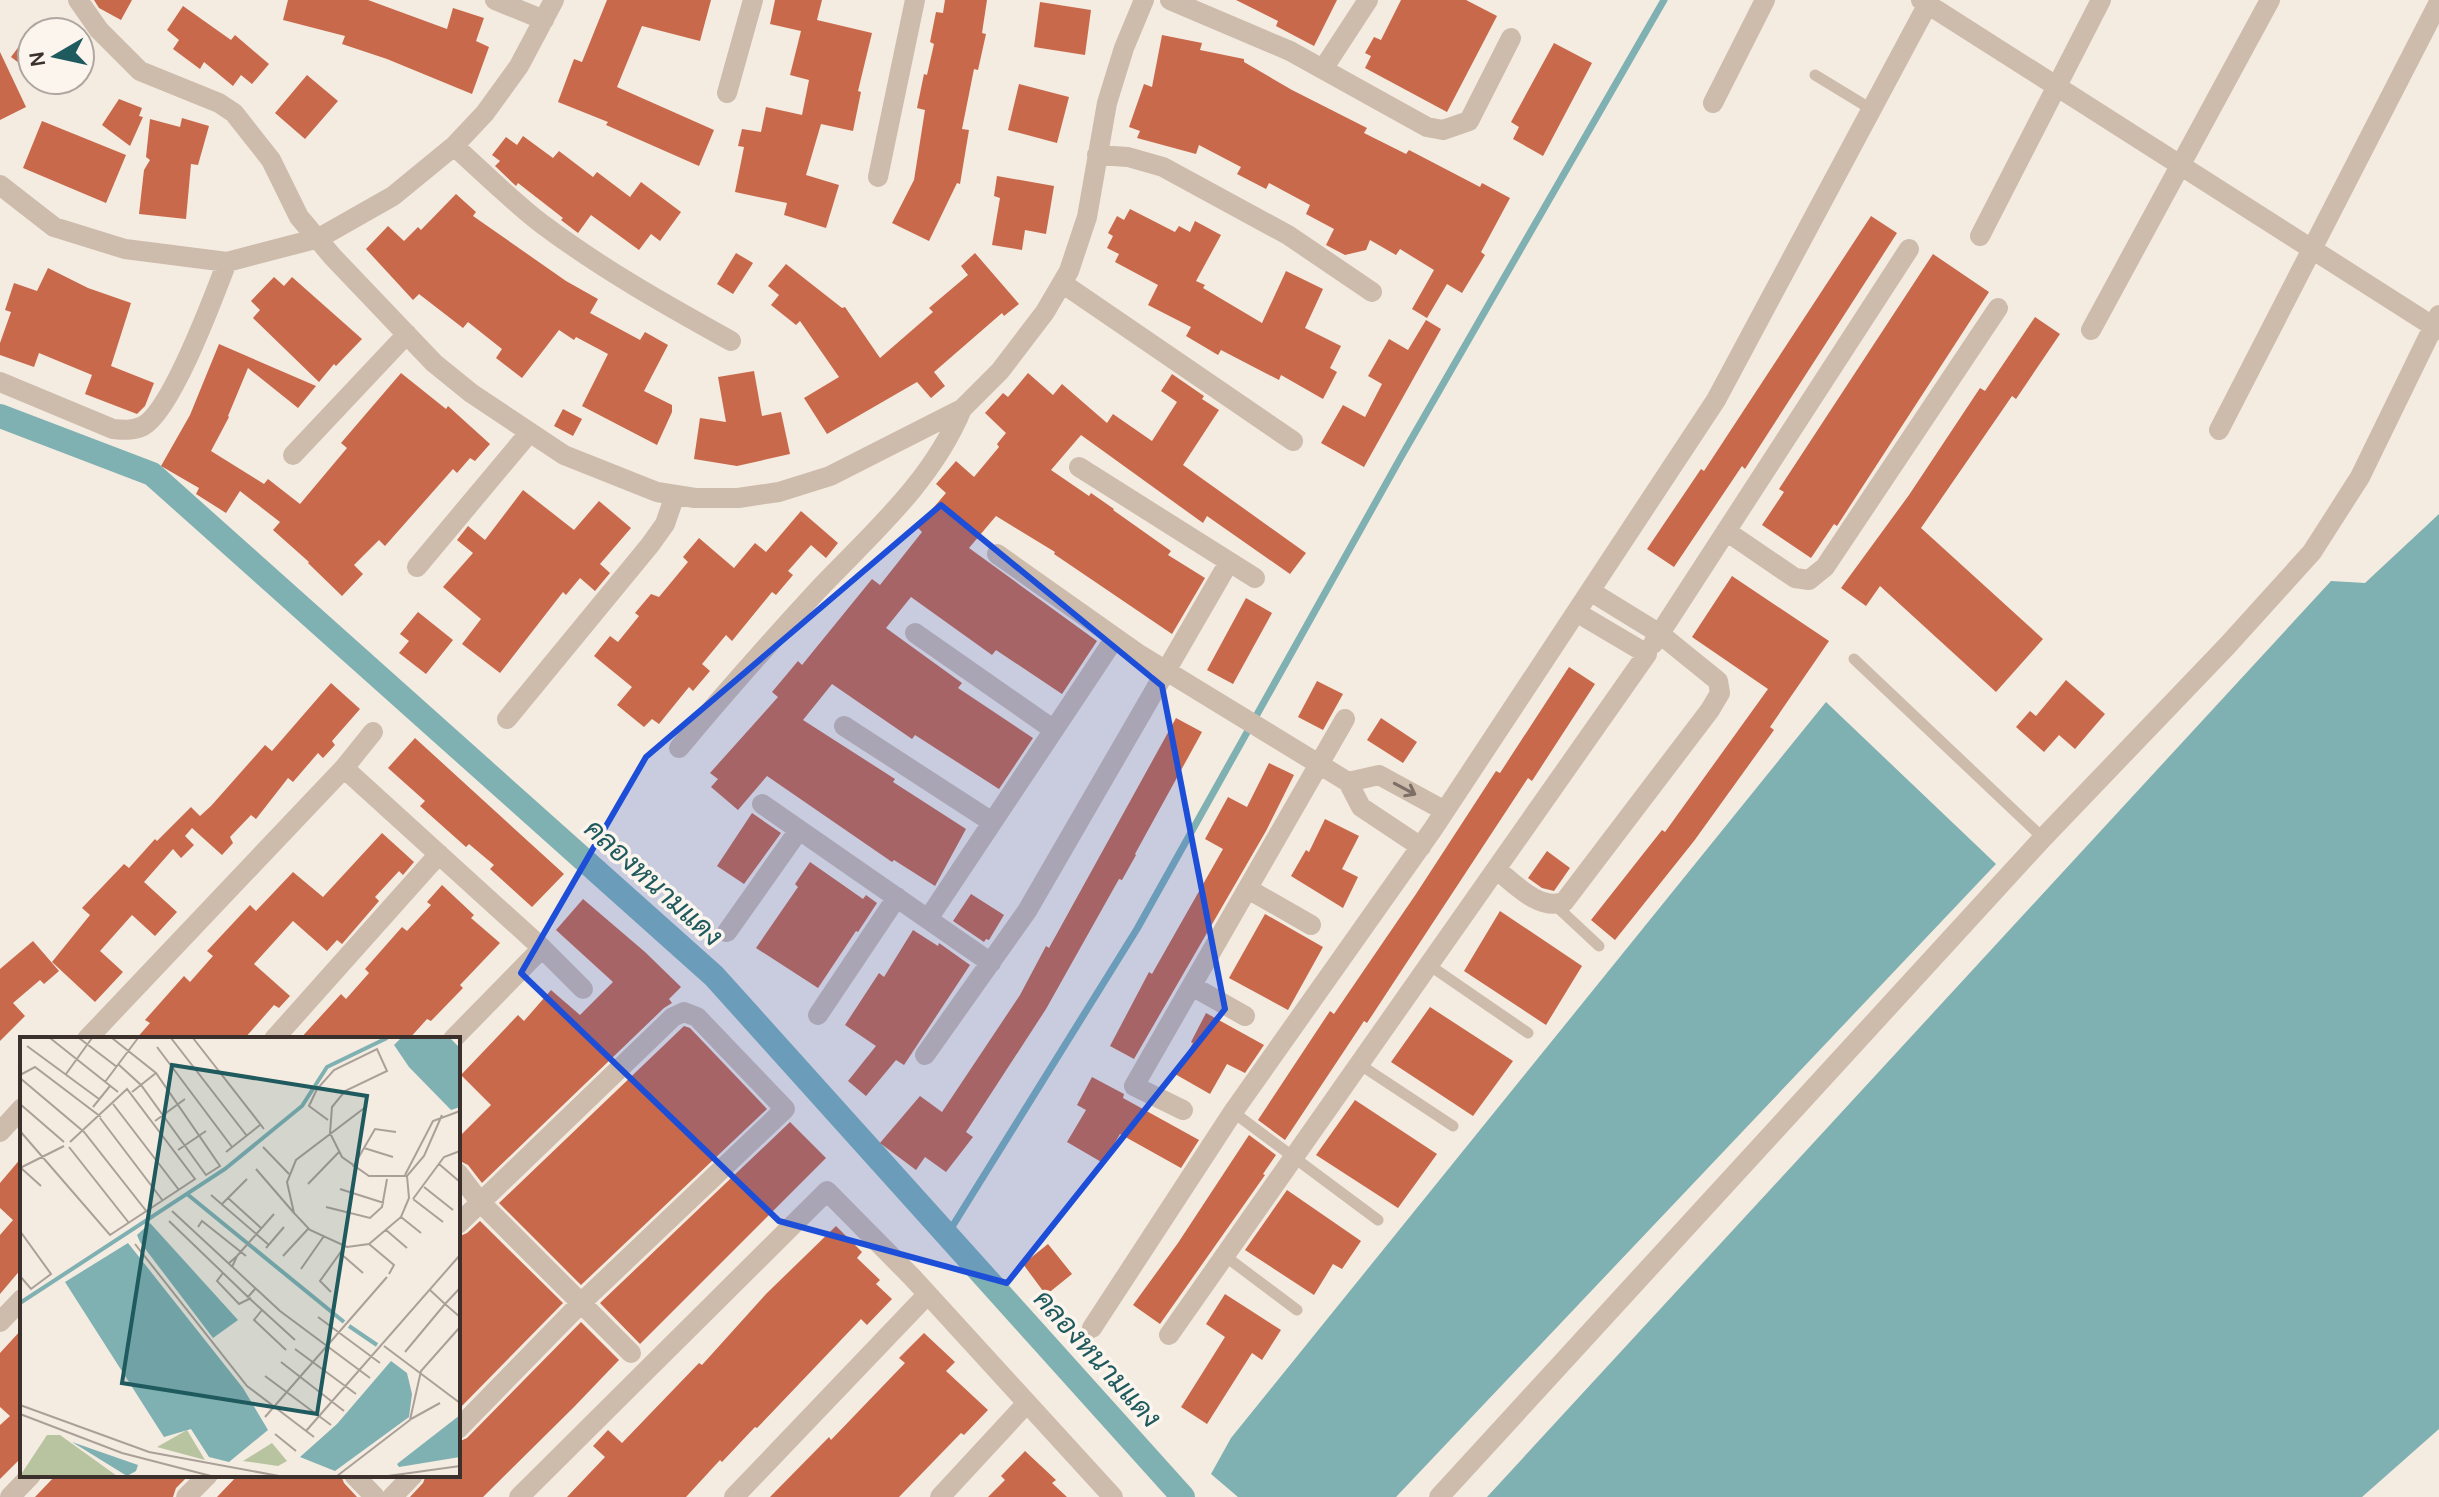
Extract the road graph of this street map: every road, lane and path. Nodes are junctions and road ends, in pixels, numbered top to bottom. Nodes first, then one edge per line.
1 (78, 0) edge
2 (495, 0) edge
3 (554, 0) edge
4 (753, 0) edge
5 (915, 0) edge
6 (1144, 0) edge
7 (1170, 0) edge
8 (1368, 0) edge
9 (1765, 0) edge
10 (2101, 0) edge
11 (2270, 0) edge
12 (1926, 1) edge
13 (2439, 2) edge
14 (1210, 8) edge
15 (544, 20) junction
16 (1511, 38) dead end
17 (1323, 69) junction
18 (1815, 75) dead end
19 (2056, 86) junction
20 (727, 93) dead end
21 (1713, 103) dead end
22 (1871, 109) junction
23 (454, 146) junction
24 (1097, 155) junction
25 (2179, 165) junction
26 (878, 177) dead end
27 (0, 185) edge
28 (1980, 236) dead end
29 (319, 238) junction
30 (1909, 249) dead end
31 (2311, 249) junction
32 (227, 262) junction
33 (1062, 283) junction
34 (1372, 292) dead end
35 (1998, 308) dead end
36 (2437, 324) edge
37 (2091, 330) dead end
38 (407, 334) junction
39 (731, 341) dead end
40 (0, 382) edge
41 (962, 409) junction
42 (2219, 430) dead end
43 (529, 433) junction
44 (1293, 441) dead end
45 (293, 455) dead end
46 (1079, 467) dead end
47 (675, 495) junction
48 (1726, 531) junction
49 (997, 554) dead end
50 (1229, 562) junction
51 (417, 567) dead end
52 (1255, 578) dead end
53 (1590, 591) junction
54 (1576, 612) junction
55 (915, 633) dead end
56 (1660, 634) junction
57 (1115, 638) junction
58 (1647, 654) junction
59 (1854, 659) dead end
60 (1167, 671) junction
61 (507, 719) dead end
62 (1345, 719) dead end
63 (844, 726) dead end
64 (1054, 730) junction
65 (373, 732) dead end
66 (679, 748) dead end
67 (1320, 765) junction
68 (344, 768) junction
69 (1348, 782) junction
70 (762, 804) dead end
71 (1445, 811) junction
72 (992, 822) junction
73 (799, 830) junction
74 (2043, 838) junction
75 (1421, 847) junction
76 (439, 854) junction
77 (1496, 869) junction
78 (1248, 889) junction
79 (897, 897) junction
80 (1555, 905) junction
81 (928, 919) junction
82 (1311, 925) dead end
83 (727, 932) dead end
84 (1599, 946) dead end
85 (542, 948) junction
86 (991, 963) junction
87 (1429, 965) junction
88 (1192, 986) junction
89 (583, 989) dead end
90 (818, 1015) dead end
91 (1245, 1016) dead end
92 (1528, 1033) dead end
93 (89, 1037) edge
94 (276, 1037) edge
95 (455, 1037) edge
96 (925, 1055) dead end
97 (1359, 1064) junction
98 (20, 1110) edge
99 (1183, 1110) dead end
100 (1233, 1112) junction
101 (1453, 1126) dead end
102 (0, 1132) edge
103 (1294, 1157) junction
104 (460, 1176) edge
105 (480, 1202) junction
106 (1378, 1220) dead end
107 (460, 1222) edge
108 (1225, 1256) junction
109 (927, 1295) junction
110 (20, 1301) edge
111 (582, 1302) junction
112 (1297, 1310) dead end
113 (0, 1322) edge
114 (1092, 1328) dead end
115 (1169, 1335) dead end
116 (631, 1353) dead end
117 (1027, 1403) junction
118 (460, 1427) edge
119 (29, 1477) edge
120 (206, 1477) edge
121 (356, 1477) edge
122 (411, 1477) edge
123 (10, 1497) edge
124 (186, 1497) edge
125 (375, 1497) edge
126 (392, 1497) edge
127 (519, 1497) edge
128 (734, 1497) edge
129 (940, 1497) edge
130 (1113, 1497) edge
131 (1439, 1497) edge

1 - 29 street
2 - 15 street
3 - 15 street
4 - 20 street
5 - 26 street
6 - 24 street
7 - 14 street
8 - 17 street
9 - 21 street
10 - 19 street
11 - 25 street
12 - 19 street
12 - 22 street
13 - 31 street
14 - 17 street
15 - 23 street
16 - 17 street
18 - 22 lane
19 - 25 street
19 - 28 street
22 - 53 street
23 - 29 street
23 - 39 street
24 - 33 street
24 - 34 street
25 - 31 street
25 - 37 street
27 - 32 street
29 - 32 street
29 - 38 street
30 - 48 street
31 - 36 street
31 - 42 street
32 - 40 street
33 - 41 street
33 - 44 street
35 - 48 street
36 - 74 street
38 - 43 street
38 - 45 street
41 - 47 street
41 - 66 street
43 - 47 street
43 - 51 street
46 - 50 street
47 - 61 street
48 - 56 street
49 - 57 street
50 - 52 street
50 - 60 street
53 - 54 street
53 - 56 street
54 - 58 street
54 - 71 street
55 - 64 street
56 - 58 street
56 - 80 street
57 - 60 street
57 - 64 street
58 - 77 street
59 - 74 lane
60 - 67 street
60 - 86 street
62 - 67 street
63 - 72 street
64 - 72 street
65 - 68 street
67 - 69 street
67 - 78 street
68 - 76 street
68 - 93 street
69 -> 71 street
69 - 75 street
70 - 73 street
71 - 75 street
72 - 81 street
73 - 79 street
73 - 83 street
74 - 131 street
75 - 100 street
76 - 85 street
76 - 94 street
77 - 80 street
77 - 87 street
78 - 82 street
78 - 88 street
79 - 81 street
79 - 90 street
80 - 84 lane
81 - 86 street
85 - 89 street
85 - 95 street
86 - 96 street
87 - 92 lane
87 - 97 street
88 - 91 street
88 - 99 street
97 - 101 lane
97 - 103 street
98 - 102 street
100 - 103 lane
100 - 114 street
103 - 106 lane
103 - 108 street
104 - 105 street
105 - 107 street
105 - 111 street
105 - 111 street
108 - 112 lane
108 - 115 street
109 - 117 street
109 - 127 street
109 - 128 street
110 - 113 street
111 - 116 street
111 - 118 street
117 - 129 street
117 - 130 street
119 - 123 street
120 - 124 street
121 - 125 street
122 - 126 street

